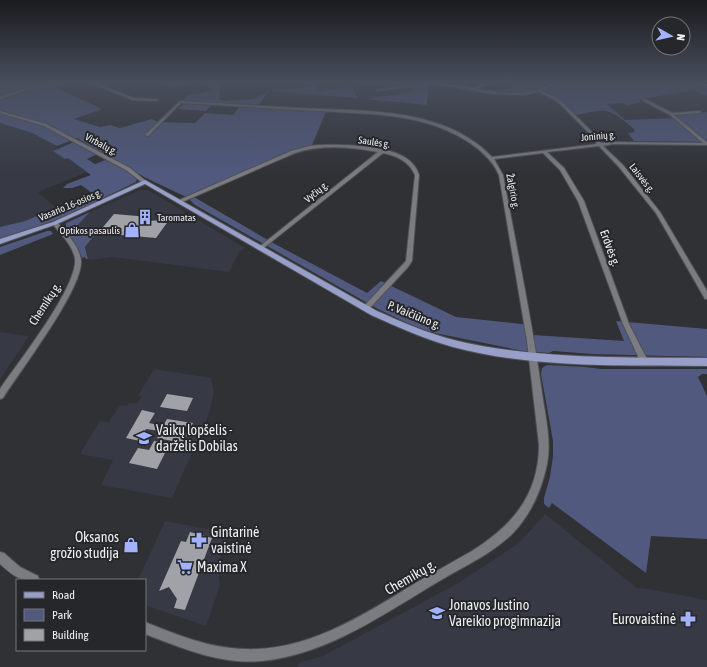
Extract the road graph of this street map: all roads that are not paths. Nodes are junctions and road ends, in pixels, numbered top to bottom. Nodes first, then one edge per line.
1 (0, 112) edge
2 (170, 112) edge
3 (360, 112) edge
4 (571, 112) edge
5 (667, 112) edge
6 (697, 112) edge
7 (671, 114) junction
8 (147, 135) dead end
9 (599, 144) junction
10 (707, 144) edge
11 (382, 151) junction
12 (543, 151) junction
13 (492, 158) junction
14 (145, 182) junction
15 (180, 201) junction
16 (55, 224) junction
17 (0, 242) edge
18 (261, 248) junction
19 (707, 298) edge
20 (366, 308) junction
21 (533, 358) junction
22 (644, 361) junction
23 (707, 362) edge
24 (0, 396) edge
25 (0, 557) edge
26 (32, 579) edge
27 (146, 628) edge

1 - 14 street, Virbalų g.
2 - 8 street, Žalgirio g.
3 - 13 street, Žalgirio g.
4 - 9 street, Laisvės g.
5 - 7 street
6 - 7 street
7 - 10 street
9 - 10 street, Joninių g.
9 - 12 street, Joninių g.
9 - 19 street, Laisvės g.
11 - 15 street, Saulės g.
11 - 18 street, Vyčių g.
11 - 20 street, Saulės g.
12 - 13 street, Joninių g.
12 - 22 street, Erdvės g.
13 - 21 street, Žalgirio g.
14 - 15 main road, P. Vaičiūno g.
14 - 16 main road, Vasario 16-osios g.
15 - 18 main road, P. Vaičiūno g.
16 - 17 main road, Vasario 16-osios g.
16 - 24 street, Chemikų g.
18 - 20 main road, P. Vaičiūno g.
20 - 21 main road, P. Vaičiūno g.
21 - 22 main road, P. Vaičiūno g.
21 - 27 street, Chemikų g.
22 - 23 main road, P. Vaičiūno g.
25 - 26 street

